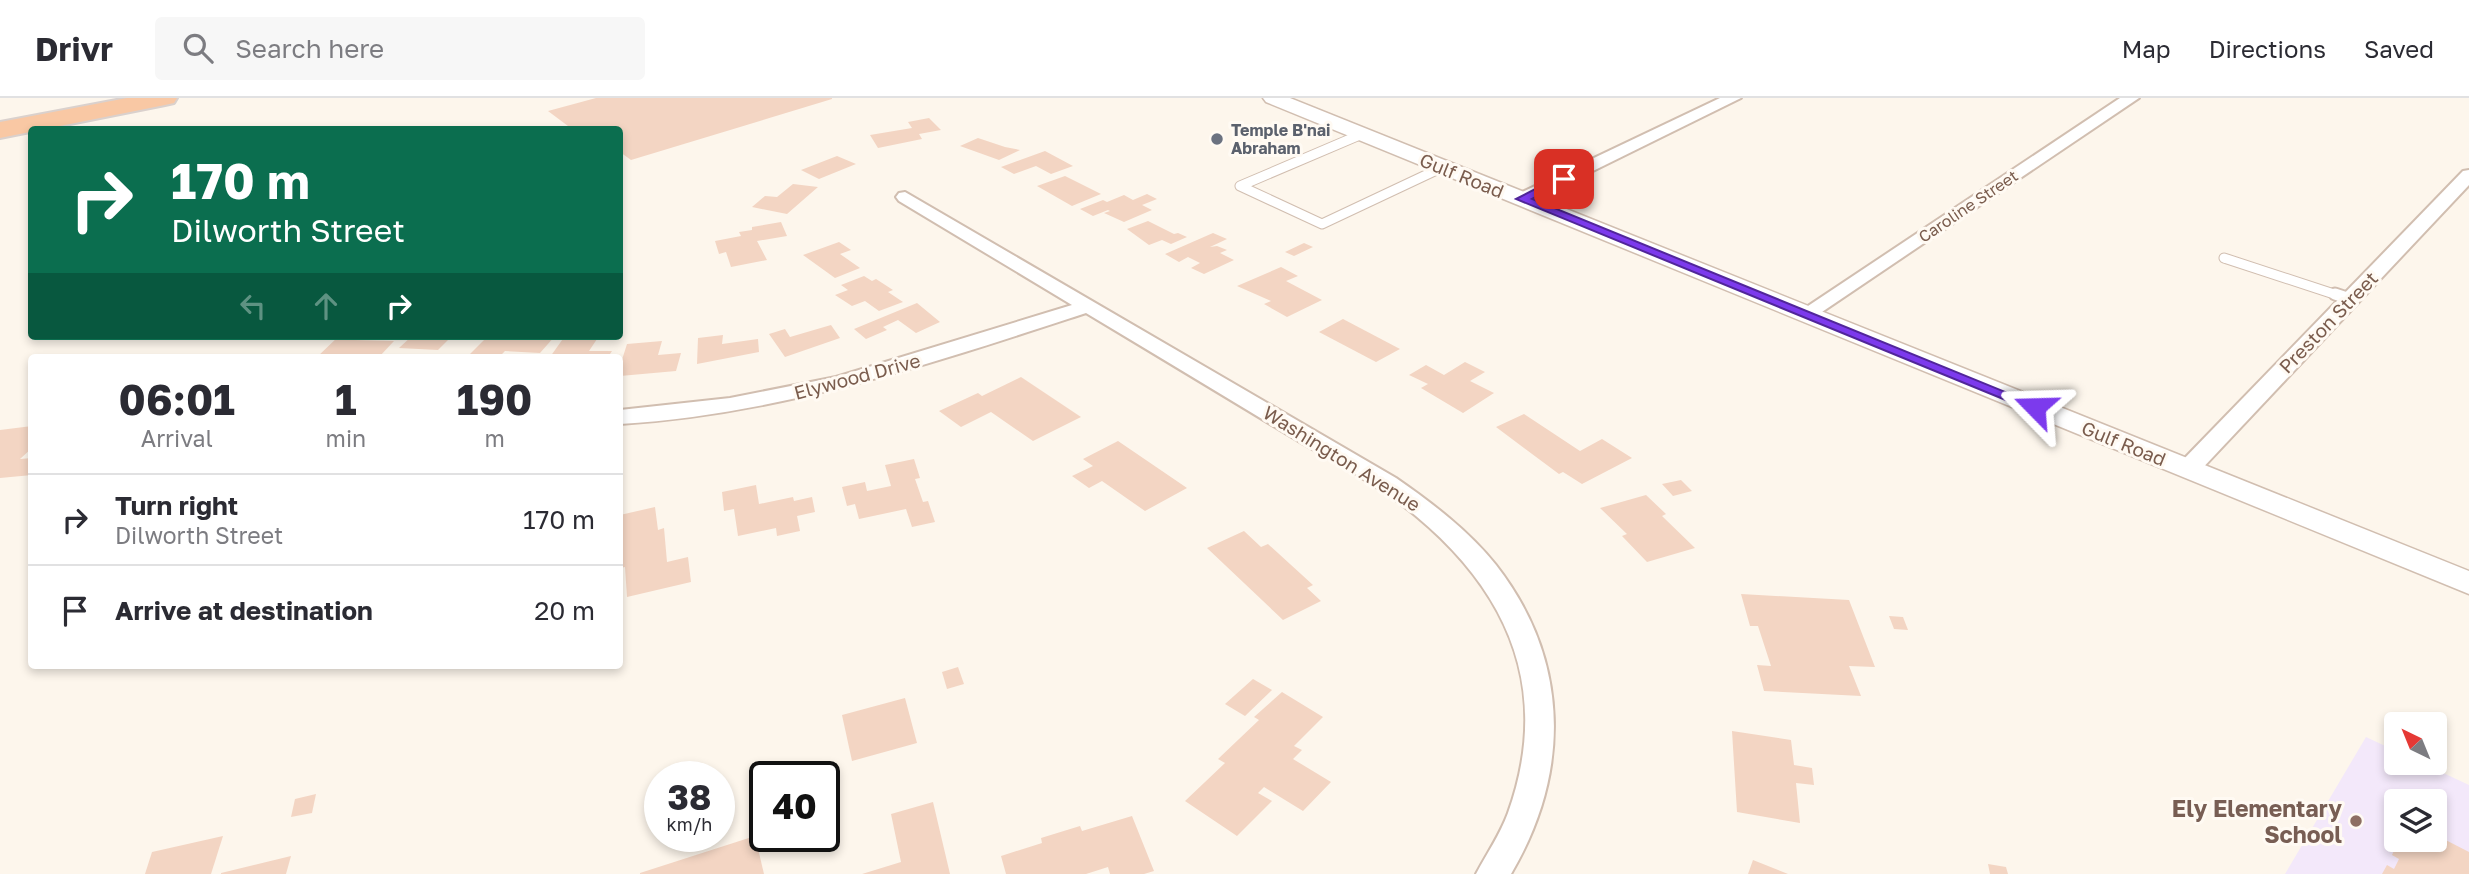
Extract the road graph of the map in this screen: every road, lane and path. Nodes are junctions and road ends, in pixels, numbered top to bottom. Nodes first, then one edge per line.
1 (105, 98) edge
2 (165, 98) edge
3 (1273, 98) edge
4 (1733, 98) edge
5 (2131, 98) edge
6 (0, 118) edge
7 (0, 130) edge
8 (1363, 134) junction
9 (1443, 167) junction
10 (2469, 174) edge
11 (905, 197) dead end
12 (1522, 199) junction
13 (2224, 258) dead end
14 (2350, 299) junction
15 (1088, 306) junction
16 (1806, 314) junction
17 (623, 417) edge
18 (2188, 469) junction
19 (2469, 583) edge
20 (1493, 874) edge

1 - 6 highway
2 - 7 highway
3 - 8 street, Gulf Road
4 - 12 street
5 - 16 street, Caroline Street
8 - 9 street, Gulf Road
8 - 9 lane
9 - 12 street, Gulf Road
10 - 14 street, Preston Street
11 - 15 street, Washington Avenue
12 - 16 street, Gulf Road
13 - 14 lane
14 - 18 street, Preston Street
15 - 17 street, Elywood Drive
15 - 20 street, Washington Avenue
16 - 18 street, Gulf Road
18 - 19 street, Gulf Road

